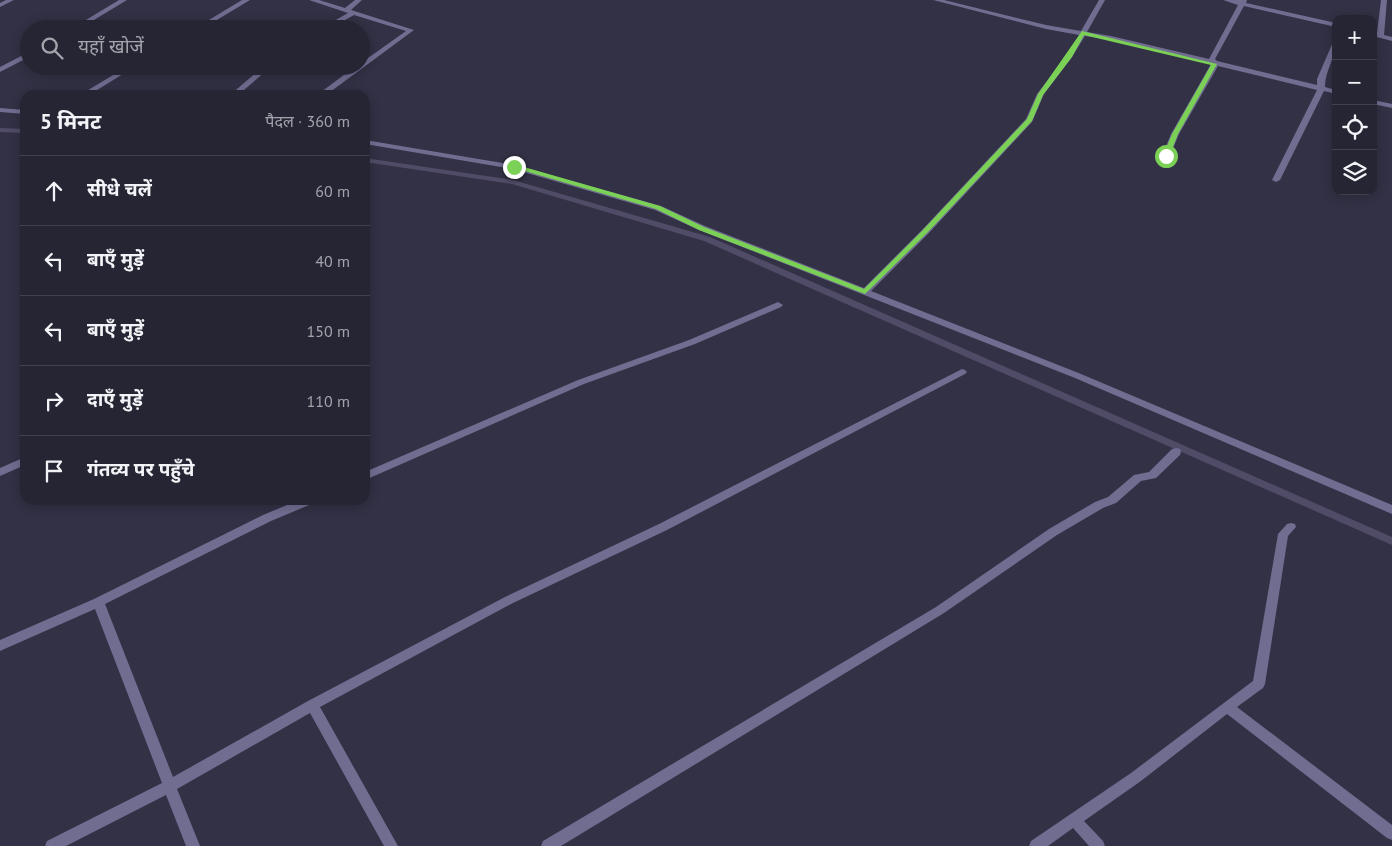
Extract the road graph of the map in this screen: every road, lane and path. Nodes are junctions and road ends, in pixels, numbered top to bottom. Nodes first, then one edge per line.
1 (11, 0) edge
2 (124, 0) edge
3 (247, 0) edge
4 (312, 0) edge
5 (359, 0) edge
6 (936, 0) edge
7 (979, 0) edge
8 (1102, 0) edge
9 (1226, 0) edge
10 (1384, 0) edge
11 (1243, 2) edge
12 (0, 5) edge
13 (971, 9) junction
14 (345, 10) junction
15 (353, 13) junction
16 (90, 20) edge
17 (213, 20) edge
18 (340, 20) edge
19 (1332, 24) edge
20 (1082, 33) junction
21 (1377, 35) edge
22 (1392, 39) edge
23 (1332, 52) edge
24 (20, 59) edge
25 (370, 60) edge
26 (1214, 64) junction
27 (0, 70) edge
28 (118, 75) edge
29 (258, 75) edge
30 (349, 75) edge
31 (1321, 89) junction
32 (92, 90) edge
33 (240, 90) edge
34 (328, 90) edge
35 (1332, 91) edge
36 (1377, 103) edge
37 (1392, 106) edge
38 (0, 110) edge
39 (20, 112) edge
40 (370, 143) edge
41 (1166, 156) dead end
42 (1276, 180) dead end
43 (865, 292) junction
44 (778, 305) dead end
45 (962, 372) dead end
46 (1176, 452) dead end
47 (20, 463) edge
48 (0, 472) edge
49 (370, 474) edge
50 (298, 505) edge
51 (1392, 510) edge
52 (1291, 528) dead end
53 (98, 602) junction
54 (0, 646) edge
55 (312, 705) junction
56 (1227, 707) junction
57 (170, 786) junction
58 (1074, 819) junction
59 (1392, 833) edge
60 (52, 846) edge
61 (192, 846) edge
62 (391, 846) edge
63 (548, 846) edge
64 (1036, 846) edge
65 (1098, 846) edge

1 - 12 street
2 - 16 street
3 - 17 street
4 - 14 street
5 - 14 street
6 - 13 street
7 - 13 street
8 - 20 street
9 - 11 street
10 - 21 street
11 - 19 street
11 - 26 street
13 - 20 street
14 - 15 street
15 - 18 street
15 - 25 street
20 - 26 street
20 - 43 street
21 - 22 street
23 - 31 street
24 - 27 street
26 - 31 street
26 - 41 street
28 - 32 street
29 - 33 street
30 - 34 street
31 - 35 street
31 - 42 street
36 - 37 street
38 - 39 street
40 - 43 street
43 - 51 street
44 - 49 street
45 - 55 street
46 - 63 street
47 - 48 street
50 - 53 street
52 - 56 street
53 - 54 street
53 - 57 street
55 - 57 street
55 - 62 street
56 - 58 street
56 - 59 street
57 - 60 street
57 - 61 street
58 - 64 street
58 - 65 street

